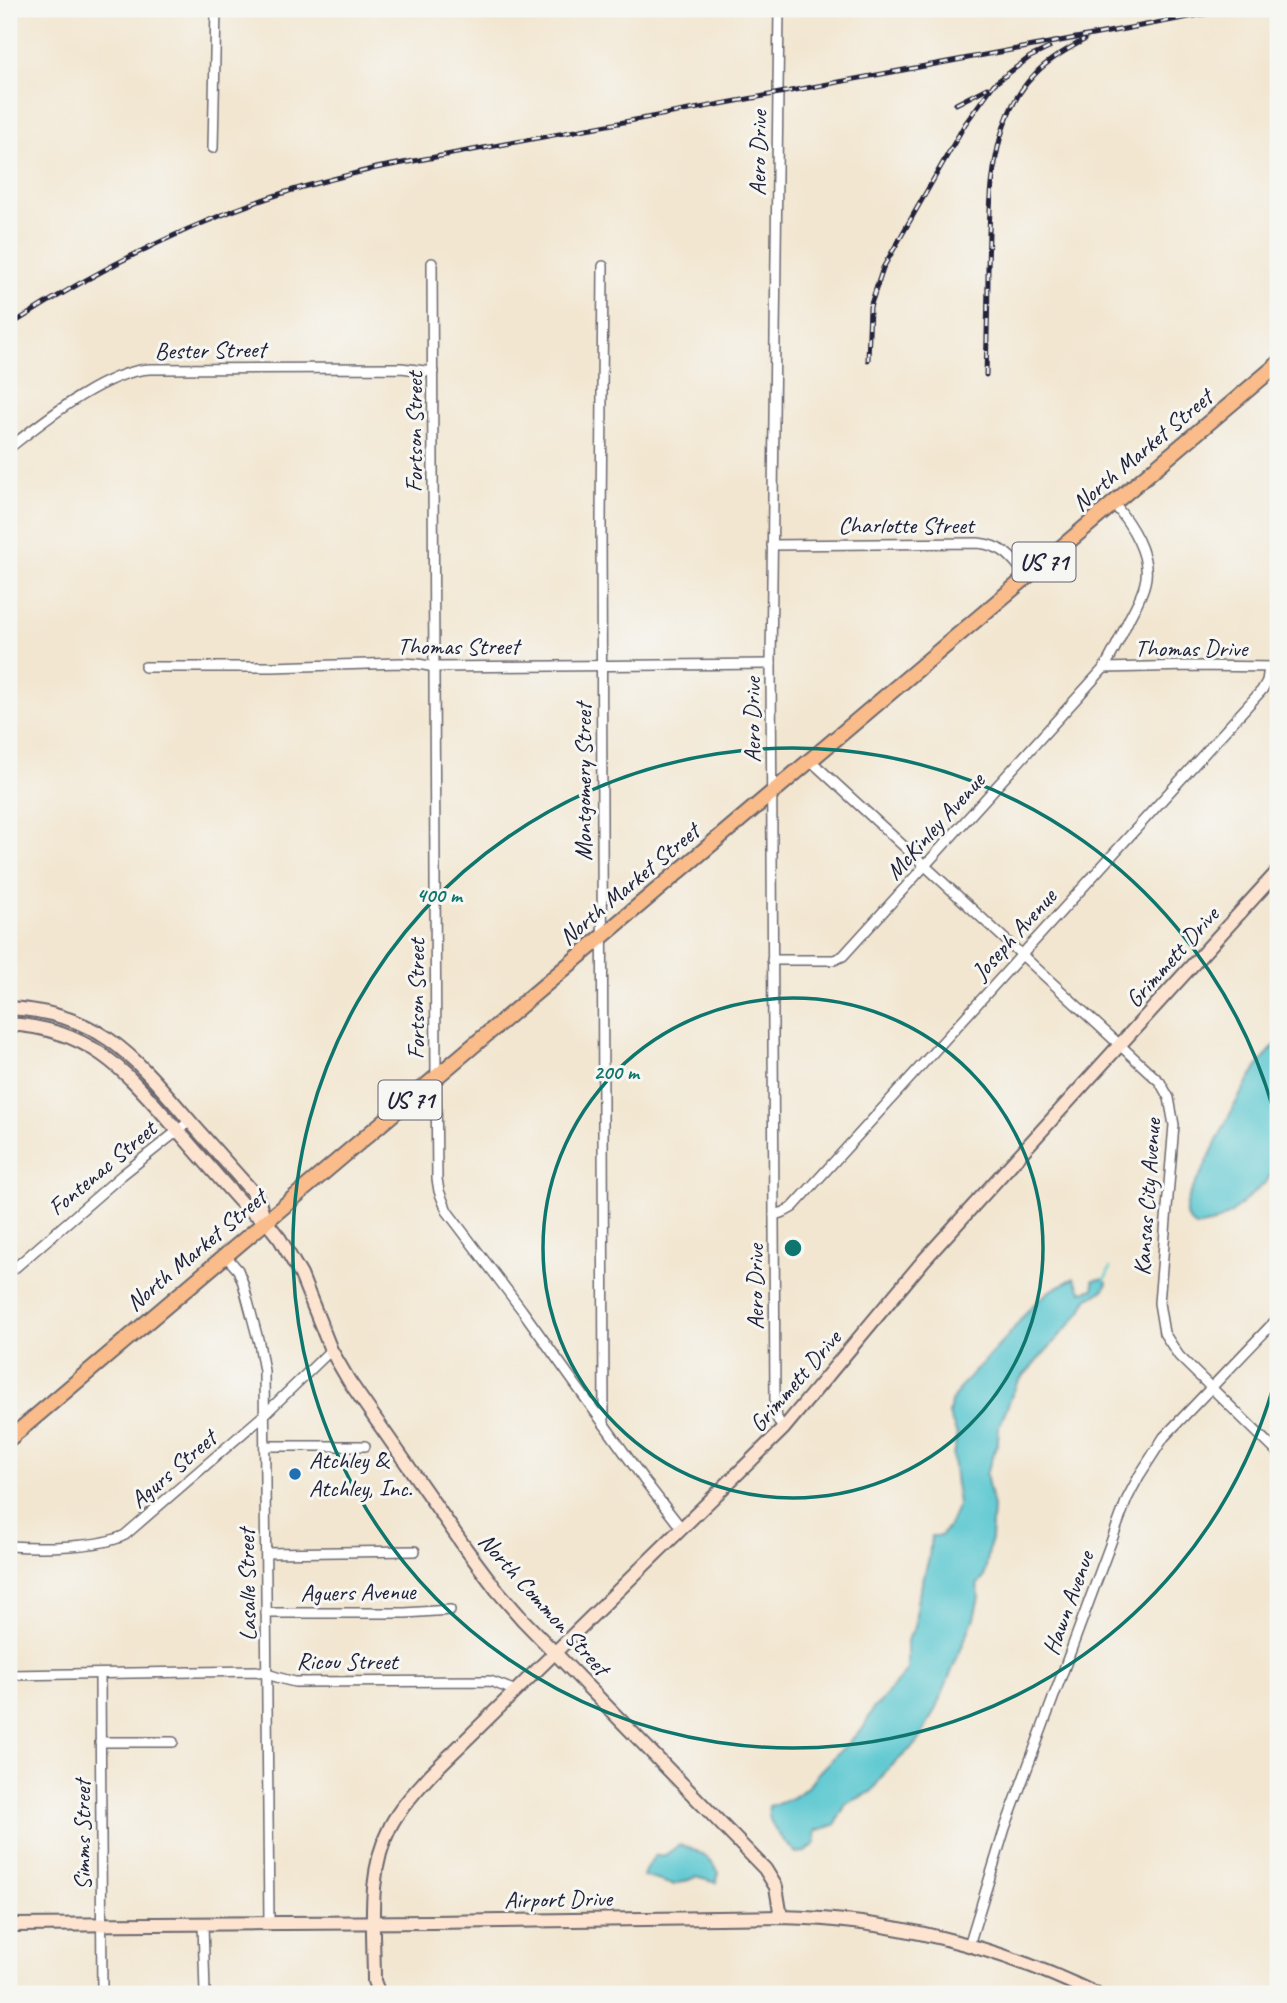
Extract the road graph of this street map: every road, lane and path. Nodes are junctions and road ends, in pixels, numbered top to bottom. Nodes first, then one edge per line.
1 (216, 9) edge
2 (779, 9) edge
3 (213, 148) dead end
4 (432, 263) dead end
5 (603, 266) dead end
6 (1277, 367) edge
7 (433, 372) junction
8 (9, 448) edge
9 (1114, 504) junction
10 (772, 545) junction
11 (1027, 577) junction
12 (771, 664) junction
13 (601, 666) junction
14 (145, 667) dead end
15 (435, 667) junction
16 (1104, 668) junction
17 (1274, 668) edge
18 (810, 760) junction
19 (771, 794) junction
20 (925, 866) junction
21 (1278, 871) edge
22 (603, 935) junction
23 (1022, 954) junction
24 (772, 960) junction
25 (9, 1008) edge
26 (9, 1024) edge
27 (1121, 1044) junction
28 (436, 1079) junction
29 (190, 1121) junction
30 (178, 1131) junction
31 (774, 1215) junction
32 (265, 1220) junction
33 (225, 1255) junction
34 (9, 1273) edge
35 (1278, 1318) edge
36 (331, 1350) junction
37 (1210, 1387) junction
38 (265, 1414) junction
39 (604, 1424) junction
40 (783, 1429) junction
41 (9, 1439) edge
42 (265, 1446) junction
43 (365, 1446) dead end
44 (1278, 1453) edge
45 (682, 1529) junction
46 (9, 1546) edge
47 (415, 1551) dead end
48 (266, 1553) junction
49 (450, 1610) dead end
50 (266, 1613) junction
51 (555, 1653) junction
52 (267, 1673) junction
53 (9, 1675) edge
54 (100, 1675) junction
55 (516, 1691) junction
56 (100, 1742) junction
57 (173, 1742) dead end
58 (781, 1917) junction
59 (203, 1923) junction
60 (269, 1923) junction
61 (374, 1923) junction
62 (101, 1925) junction
63 (9, 1926) edge
64 (969, 1945) junction
65 (374, 1981) junction
66 (102, 1994) edge
67 (205, 1994) edge
68 (366, 1994) edge
69 (379, 1994) edge
70 (1096, 1994) edge

1 - 3 street
2 - 10 street, Aero Drive
4 - 7 street, Fortson Street
5 - 13 street, Montgomery Street
6 - 9 main road, North Market Street / US 71
7 - 8 street, Bester Street
7 - 15 street, Fortson Street
9 - 11 main road, North Market Street / US 71
9 - 16 street, McKinley Avenue
10 - 11 street, Charlotte Street
10 - 12 street, Aero Drive
11 - 18 main road, North Market Street / US 71
12 - 13 street, Thomas Street
12 - 19 street, Aero Drive
13 - 15 street, Thomas Street
13 - 22 street, Montgomery Street
14 - 15 street, Thomas Street
15 - 28 street, Fortson Street
16 - 17 street, Thomas Drive
16 - 20 street, McKinley Avenue
17 - 23 street, Joseph Avenue
18 - 19 main road, North Market Street / US 71
18 - 20 street, Kansas City Avenue
19 - 22 main road, North Market Street / US 71
19 - 24 street, Aero Drive
20 - 23 street, Kansas City Avenue
20 - 24 street, McKinley Avenue
21 - 27 main road, Grimmett Drive
22 - 28 main road, North Market Street / US 71
22 - 39 street, Montgomery Street
23 - 27 street, Kansas City Avenue
23 - 31 street, Joseph Avenue
24 - 31 street, Aero Drive
25 - 29 main road, North Common Street
26 - 30 main road, North Common Street
27 - 37 street, Kansas City Avenue
27 - 40 main road, Grimmett Drive
28 - 32 main road, North Market Street / US 71
28 - 39 street, Fortson Street
29 - 30 street, Fontenac Street
29 - 32 main road, North Common Street
30 - 32 main road, North Common Street
30 - 34 street, Fontenac Street
31 - 40 street, Aero Drive
32 - 33 main road, North Market Street / US 71
32 - 36 main road, North Common Street
33 - 38 street, Lasalle Street
33 - 41 main road, North Market Street / US 71
35 - 37 street, Hawn Avenue
36 - 38 street, Agurs Street
36 - 51 main road, North Common Street
37 - 44 street, Kansas City Avenue
37 - 64 street, Hawn Avenue
38 - 42 street, Lasalle Street
38 - 46 street, Agurs Street
39 - 45 street, Fortson Street
40 - 45 main road, Grimmett Drive
42 - 43 street
42 - 48 street, Lasalle Street
45 - 51 main road, Grimmett Drive
47 - 48 street
48 - 50 street, Lasalle Street
49 - 50 street, Aguers Avenue
50 - 52 street, Lasalle Street
51 - 55 main road, Grimmett Drive
51 - 58 main road, North Common Street
52 - 54 street, Ricou Street
52 - 55 street, Ricou Street
52 - 60 street, Lasalle Street
53 - 54 street, Ricou Street
54 - 56 street, Simms Street
55 - 61 main road, Grimmett Drive
56 - 57 street
56 - 62 street, Simms Street
58 - 61 main road, Airport Drive
58 - 64 main road, Airport Drive
59 - 60 main road, Airport Drive
59 - 62 main road, Airport Drive
59 - 67 street
60 - 61 main road, Airport Drive
61 - 65 main road, Grimmett Drive
62 - 63 main road, Airport Drive
62 - 66 street, Simms Street
64 - 70 main road, Airport Drive
65 - 68 main road
65 - 69 main road

